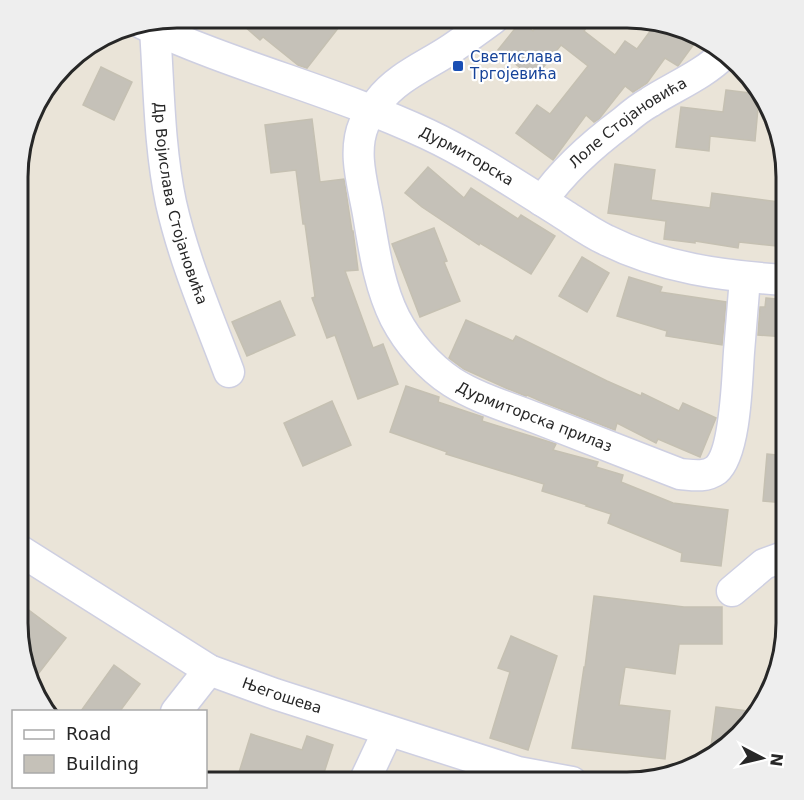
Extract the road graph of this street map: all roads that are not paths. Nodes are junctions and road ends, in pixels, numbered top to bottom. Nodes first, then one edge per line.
1 (480, 28) edge
2 (159, 30) edge
3 (150, 31) edge
4 (719, 61) edge
5 (372, 111) junction
6 (542, 201) junction
7 (745, 278) junction
8 (775, 279) edge
9 (229, 372) dead end
10 (29, 556) edge
11 (775, 560) edge
12 (732, 591) dead end
13 (209, 670) junction
14 (177, 710) edge
15 (388, 731) junction
16 (369, 771) edge
17 (515, 771) edge

1 - 5 street
2 - 5 street, Дурмиторска
3 - 9 street, Др Војислава Стојановића
4 - 6 street, Лоле Стојановића
5 - 6 street, Дурмиторска
5 - 7 street, Дурмиторска прилаз
6 - 7 street, Дурмиторска
7 - 8 street, Дурмиторска
10 - 13 street, Његошева
11 - 12 street
13 - 14 street
13 - 15 street, Његошева
15 - 16 street
15 - 17 street, Његошева

